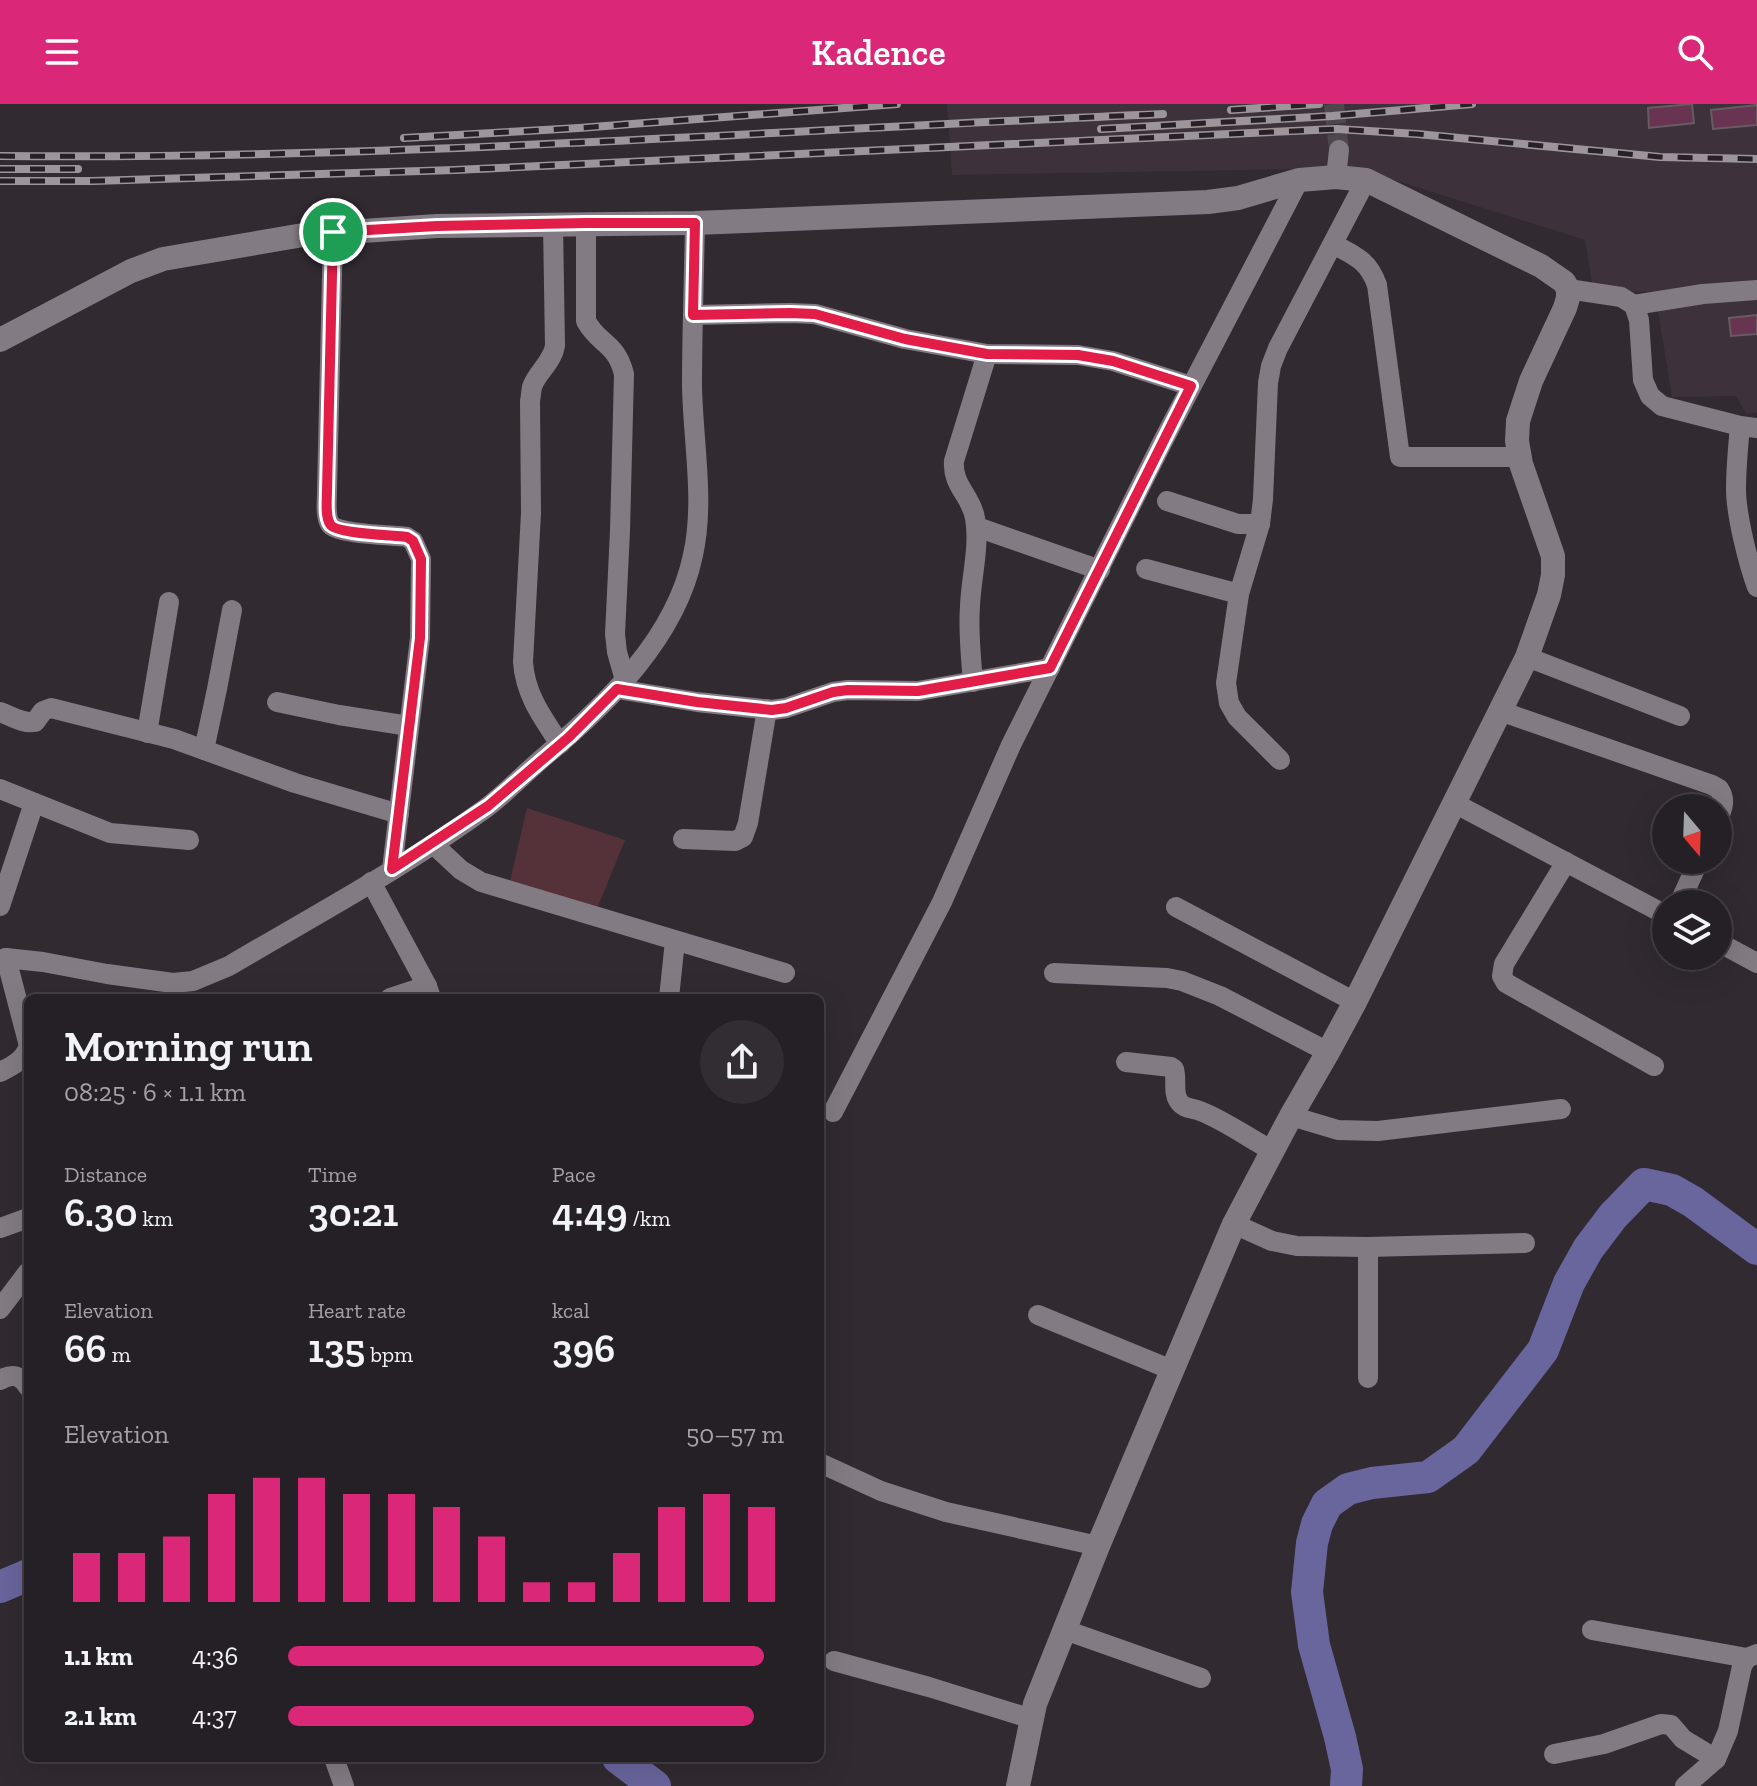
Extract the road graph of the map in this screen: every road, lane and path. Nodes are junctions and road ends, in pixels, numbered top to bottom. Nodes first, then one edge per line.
1 (1339, 150) tunnel mouth
2 (1336, 177) junction
3 (1299, 180) junction
4 (1366, 180) junction
5 (586, 223) junction
6 (695, 223) junction
7 (553, 224) junction
8 (333, 232) junction
9 (1333, 244) junction
10 (1568, 289) junction
11 (1757, 290) edge
12 (1634, 305) junction
13 (693, 315) junction
14 (0, 340) edge
15 (987, 354) junction
16 (1191, 386) junction
17 (1748, 427) edge
18 (1520, 457) junction
19 (1167, 501) dead end
20 (1260, 524) junction
21 (977, 527) junction
22 (1146, 569) dead end
23 (1100, 570) junction
24 (1757, 587) edge
25 (1239, 594) junction
26 (169, 602) dead end
27 (232, 610) dead end
28 (1527, 657) junction
29 (1050, 668) junction
30 (973, 682) junction
31 (621, 685) junction
32 (277, 702) dead end
33 (767, 709) junction
34 (1500, 711) junction
35 (0, 712) edge
36 (1680, 716) dead end
37 (409, 726) junction
38 (147, 733) junction
39 (560, 744) junction
40 (204, 750) junction
41 (1280, 760) dead end
42 (0, 789) edge
43 (1722, 794) edge
44 (34, 803) junction
45 (1454, 803) junction
46 (399, 814) junction
47 (683, 839) dead end
48 (189, 840) dead end
49 (433, 844) junction
50 (1566, 862) junction
51 (392, 869) junction
52 (371, 882) junction
53 (0, 906) edge
54 (1176, 907) dead end
55 (1652, 908) edge
56 (675, 941) junction
57 (1732, 950) edge
58 (3, 959) edge
59 (1757, 963) edge
60 (785, 973) dead end
61 (1054, 973) dead end
62 (175, 991) edge
63 (429, 992) edge
64 (669, 994) edge
65 (1355, 1002) junction
66 (24, 1031) edge
67 (1328, 1052) junction
68 (24, 1056) edge
69 (1126, 1062) dead end
70 (1654, 1066) dead end
71 (0, 1072) edge
72 (1561, 1109) dead end
73 (833, 1112) dead end
74 (1291, 1116) junction
75 (1273, 1151) junction
76 (24, 1219) edge
77 (1234, 1224) junction
78 (0, 1228) edge
79 (1525, 1243) dead end
80 (1368, 1247) junction
81 (24, 1277) edge
82 (0, 1309) edge
83 (1038, 1315) dead end
84 (1172, 1370) junction
85 (1368, 1378) dead end
86 (24, 1379) edge
87 (0, 1380) edge
88 (824, 1465) edge
89 (1098, 1546) junction
90 (1065, 1630) junction
91 (1592, 1630) dead end
92 (1752, 1656) edge
93 (834, 1661) dead end
94 (1201, 1678) dead end
95 (1032, 1719) junction
96 (1554, 1754) dead end
97 (1716, 1759) junction
98 (335, 1762) edge
99 (344, 1786) edge
100 (1018, 1786) edge
101 (1685, 1786) edge

1 - 2 street
2 - 3 street
2 - 4 street
3 - 6 street
3 - 16 street
4 - 9 street
4 - 10 street
5 - 6 street
5 - 7 street
5 - 31 street
6 - 13 street
7 - 8 street
7 - 39 street
8 - 14 street
8 - 37 street
9 - 18 street
9 - 20 street
10 - 12 street
10 - 18 street
11 - 12 street
12 - 17 street
13 - 15 street
13 - 31 street
15 - 16 street
15 - 21 street
16 - 23 street
17 - 24 street
18 - 28 street
19 - 20 street
20 - 25 street
21 - 23 street
21 - 30 street
22 - 25 street
23 - 29 street
25 - 41 street
26 - 38 street
27 - 40 street
28 - 34 street
28 - 36 street
29 - 30 street
29 - 73 street
30 - 33 street
31 - 33 street
31 - 39 street
32 - 37 street
33 - 47 street
34 - 43 street
34 - 45 street
35 - 38 street
37 - 46 street
38 - 40 street
39 - 49 street
40 - 46 street
42 - 44 street
44 - 48 street
44 - 53 street
45 - 50 street
45 - 65 street
46 - 51 street
49 - 51 street
49 - 56 street
50 - 55 street
50 - 70 street
51 - 52 street
52 - 62 street
52 - 63 street
54 - 65 street
56 - 60 street
56 - 64 street
57 - 59 street
58 - 62 street
58 - 66 street
61 - 67 street
65 - 67 street
67 - 74 street
68 - 71 street
69 - 75 street
72 - 74 street
74 - 75 street
75 - 77 street
76 - 78 street
77 - 80 street
77 - 84 street
79 - 80 street
80 - 85 street
81 - 82 street
83 - 84 street
84 - 89 street
86 - 87 street
88 - 89 street
89 - 90 street
90 - 94 street
90 - 95 street
91 - 92 street
92 - 97 street
93 - 95 street
95 - 100 street
96 - 97 street
97 - 101 street
98 - 99 street

